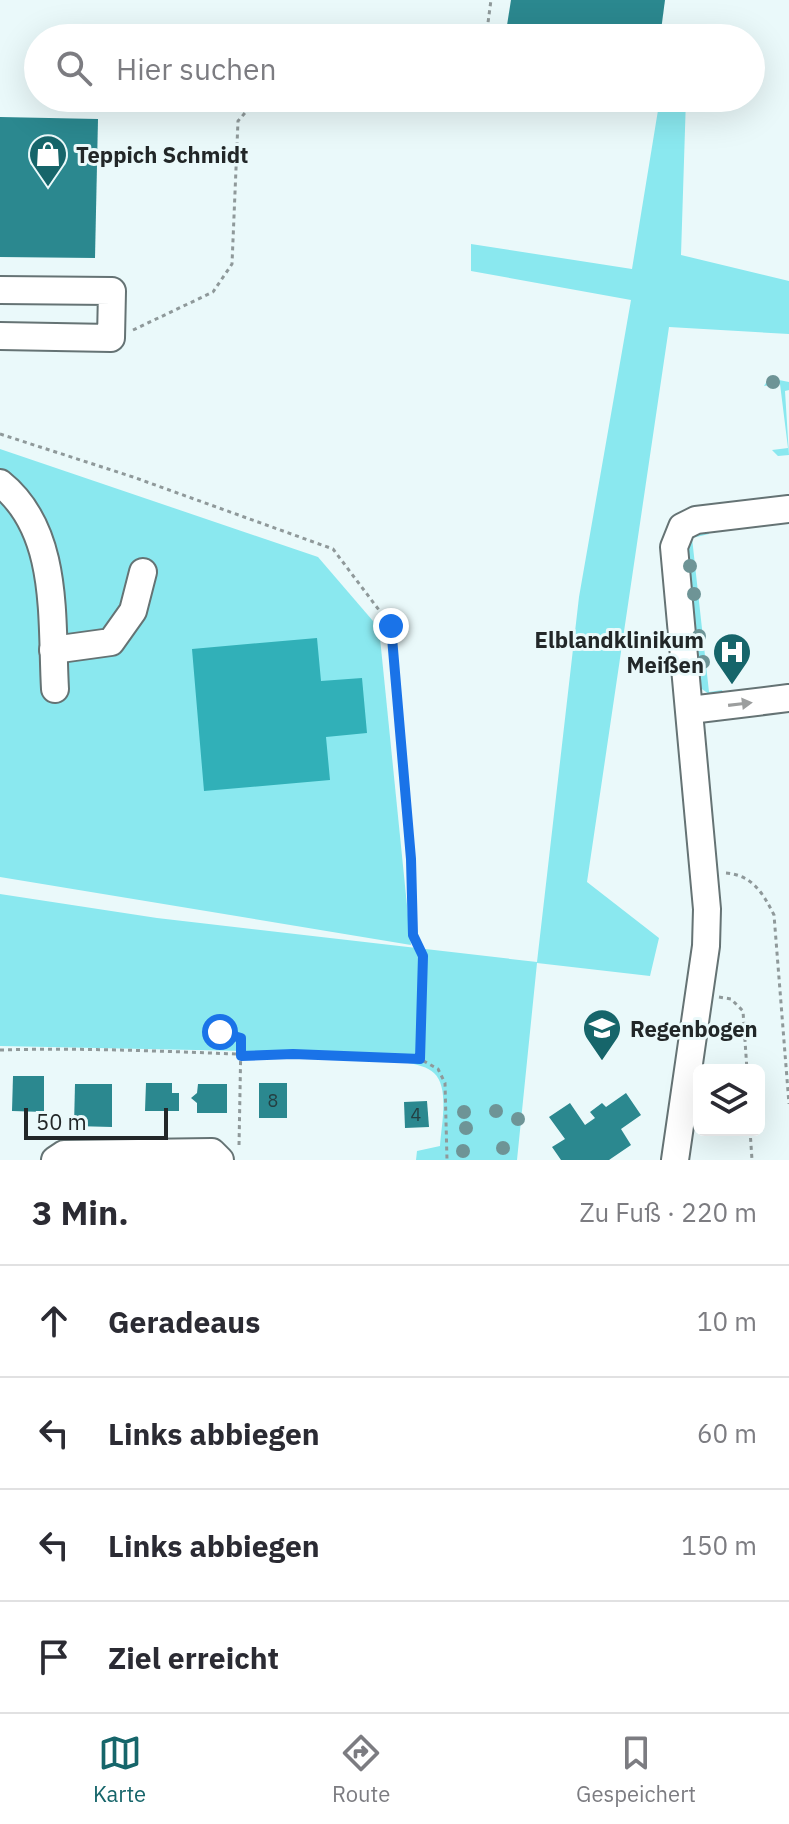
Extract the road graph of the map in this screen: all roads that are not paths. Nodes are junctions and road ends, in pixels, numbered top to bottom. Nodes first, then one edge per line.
1 (0, 290) edge
2 (0, 336) edge
3 (0, 483) edge
4 (789, 509) edge
5 (143, 572) dead end
6 (53, 650) junction
7 (55, 689) dead end
8 (789, 698) edge
9 (690, 710) junction
10 (226, 1156) edge
11 (105, 1157) edge
12 (55, 1160) edge
13 (675, 1160) edge

1 - 2 street
3 - 6 street
4 - 9 street
5 - 6 street
6 - 7 street
9 -> 8 street
9 - 13 street
10 - 11 street
11 - 12 street

